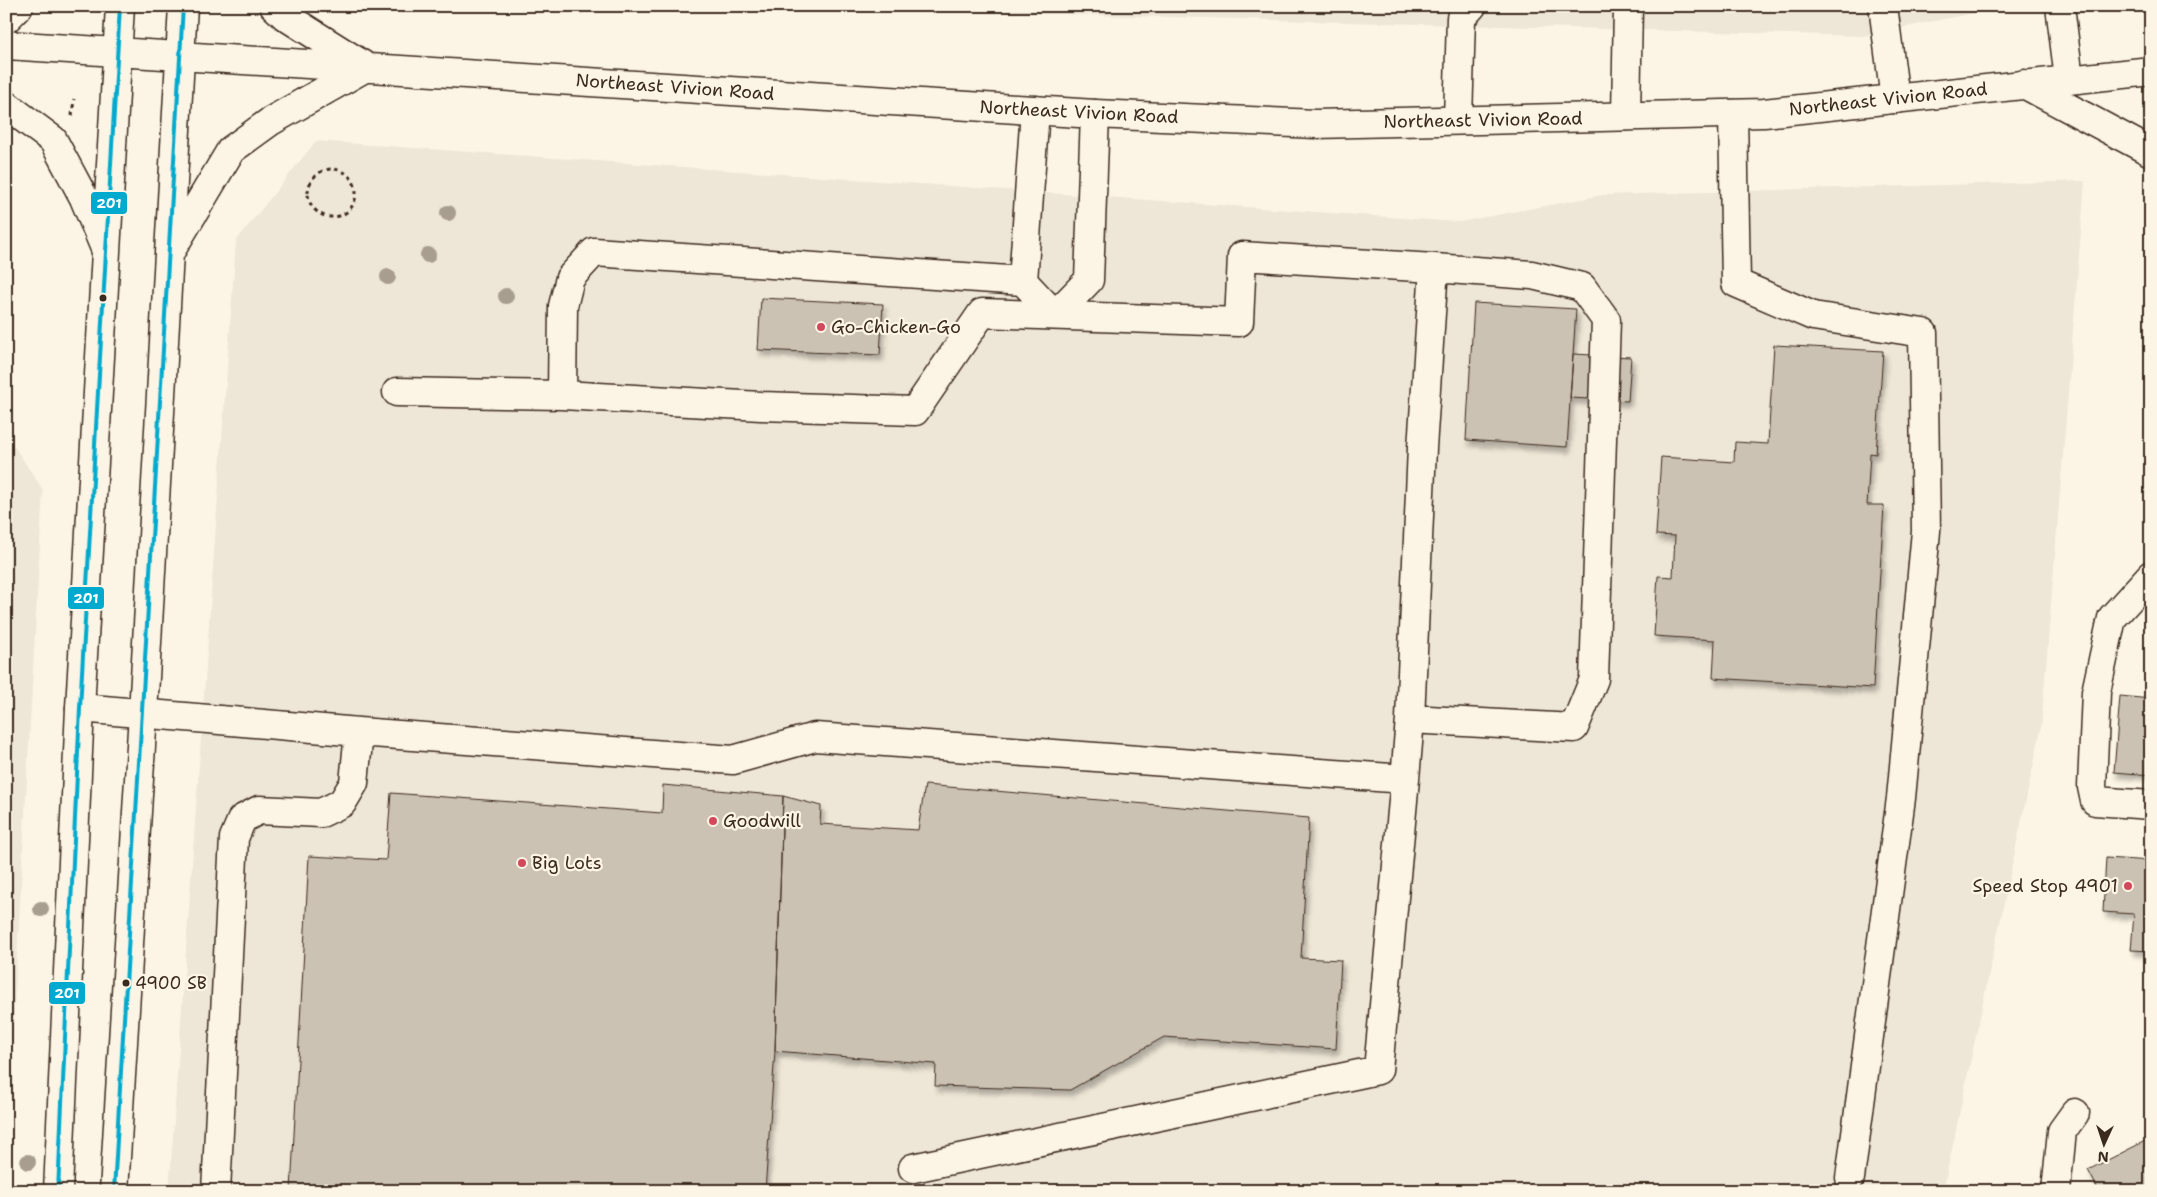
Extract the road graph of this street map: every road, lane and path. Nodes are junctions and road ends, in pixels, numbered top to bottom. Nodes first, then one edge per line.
1 (19, 6) edge
2 (120, 6) edge
3 (168, 6) edge
4 (183, 6) edge
5 (274, 6) edge
6 (1472, 6) edge
7 (1628, 6) edge
8 (1882, 6) edge
9 (2060, 6) edge
10 (6, 19) edge
11 (6, 45) edge
12 (118, 52) junction
13 (180, 55) junction
14 (366, 67) junction
15 (2151, 71) edge
16 (2069, 79) junction
17 (2024, 84) junction
18 (1894, 98) junction
19 (6, 105) edge
20 (1035, 110) junction
21 (1095, 114) junction
22 (1732, 114) junction
23 (1626, 116) junction
24 (1458, 120) junction
25 (2151, 152) edge
26 (309, 197) joint
27 (106, 252) junction
28 (168, 256) junction
29 (1434, 268) junction
30 (1023, 281) junction
31 (1055, 315) junction
32 (397, 392) dead end
33 (562, 395) junction
34 (2151, 575) edge
35 (80, 708) junction
36 (144, 713) junction
37 (1410, 719) junction
38 (358, 732) junction
39 (1404, 779) junction
40 (2151, 805) edge
41 (2075, 1113) dead end
42 (913, 1168) dead end
43 (1850, 1178) dead end
44 (58, 1191) edge
45 (114, 1191) edge
46 (216, 1191) edge
47 (2056, 1191) edge

1 - 10 main road
2 - 12 main road
3 - 13 main road
4 - 13 main road
5 - 14 main road
6 - 24 main road
7 - 23 main road
8 - 18 main road
9 - 16 main road
11 - 12 main road, Northeast Vivion Road
12 - 13 main road, Northeast Vivion Road
12 - 27 main road
13 - 14 main road, Northeast Vivion Road
13 - 28 main road
14 - 20 main road, Northeast Vivion Road
14 - 28 main road
15 - 16 main road, Northeast Vivion Road
16 - 17 main road, Northeast Vivion Road
17 - 18 main road, Northeast Vivion Road
17 - 25 main road
18 - 22 main road, Northeast Vivion Road
19 - 27 main road
20 - 21 main road, Northeast Vivion Road
20 - 30 main road
21 - 24 main road, Northeast Vivion Road
21 - 31 main road
22 - 23 main road, Northeast Vivion Road
22 - 43 main road
23 - 24 main road, Northeast Vivion Road
26 - 26 path
27 - 35 main road
28 - 36 main road
29 - 31 main road
29 - 37 main road
29 - 37 main road
30 - 31 main road
30 - 33 main road
31 - 33 main road
32 - 33 main road
34 - 40 main road
35 - 36 main road
35 - 44 main road
36 - 38 main road
36 - 45 main road
37 - 39 main road
38 - 39 main road
38 - 46 main road
39 - 42 main road
41 - 47 main road

